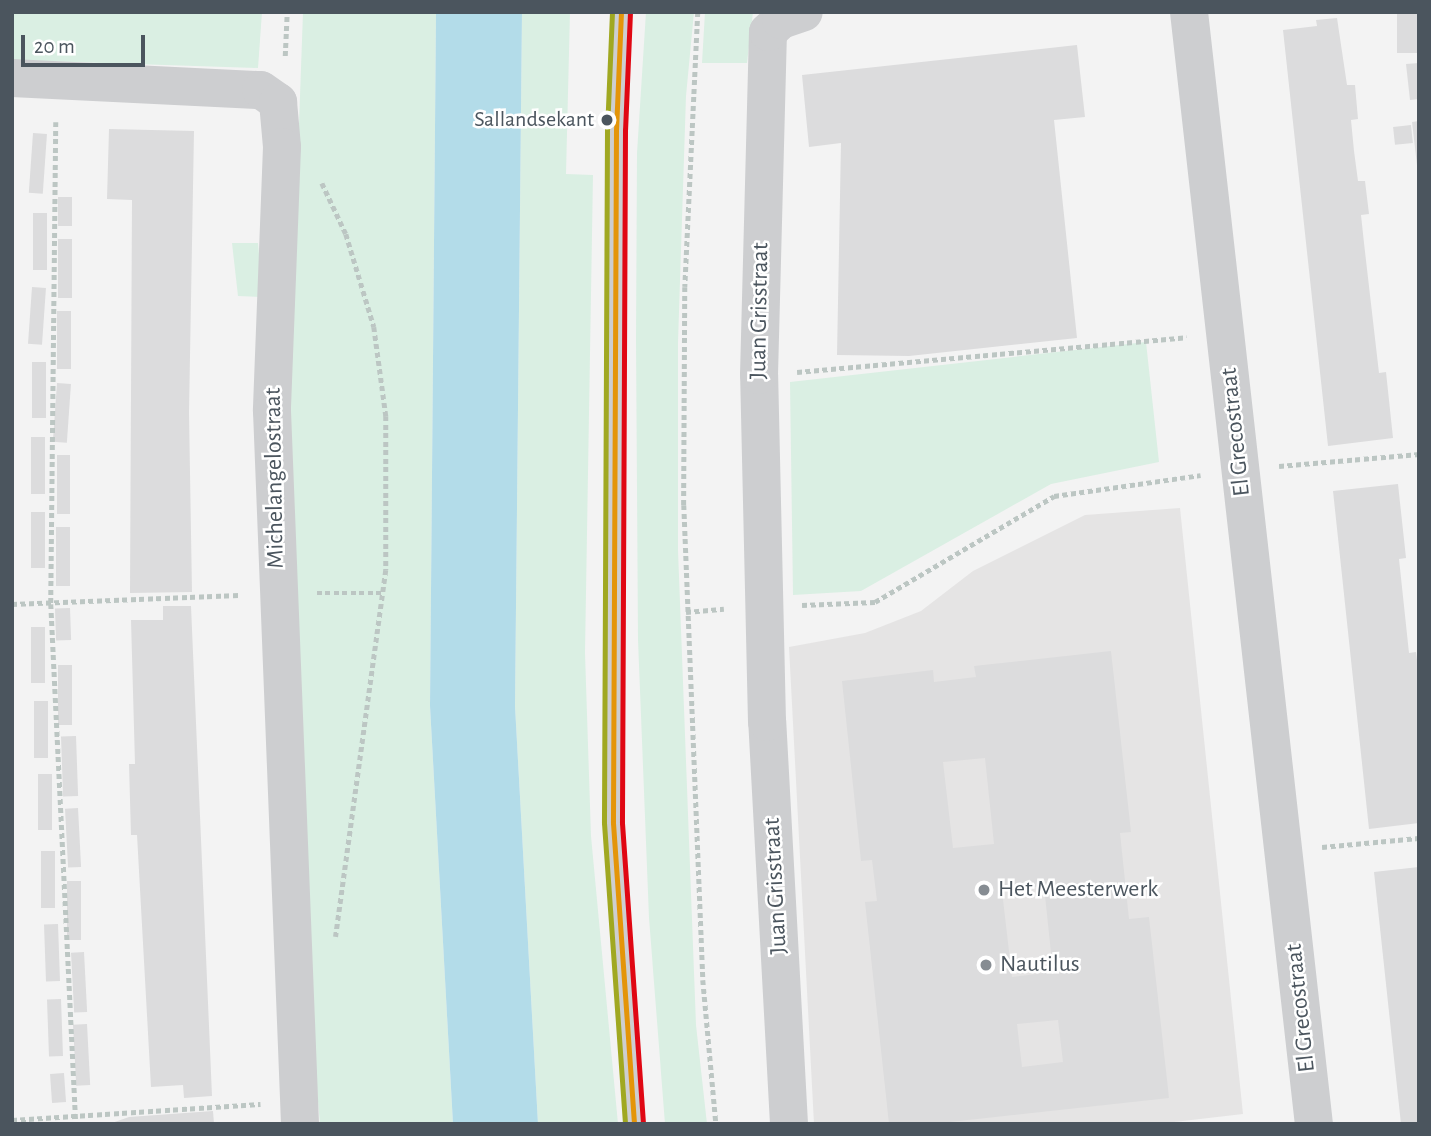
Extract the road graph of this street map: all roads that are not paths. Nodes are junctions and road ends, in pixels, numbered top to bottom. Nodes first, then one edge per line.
1 (621, 12) edge
2 (1189, 12) edge
3 (792, 16) edge
4 (12, 78) edge
5 (300, 1112) edge
6 (634, 1124) edge
7 (789, 1124) edge
8 (1314, 1124) edge

1 - 6 lane
2 - 8 street, El Grecostraat
3 - 7 street, Juan Grisstraat
4 - 5 street, Michelangelostraat

